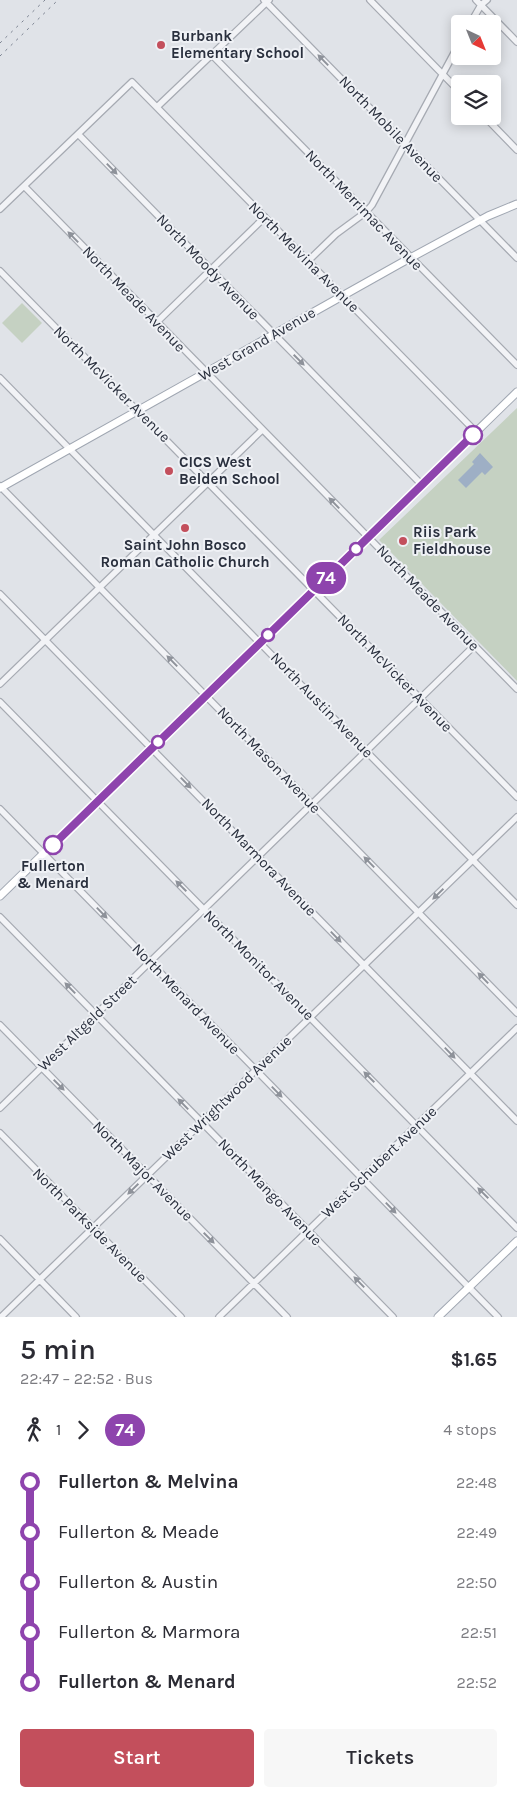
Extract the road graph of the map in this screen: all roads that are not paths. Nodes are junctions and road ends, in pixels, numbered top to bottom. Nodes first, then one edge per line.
1 (370, 0) edge
2 (476, 0) edge
3 (487, 0) edge
4 (267, 1) edge
5 (482, 6) junction
6 (476, 15) edge
7 (517, 42) edge
8 (212, 55) junction
9 (451, 59) edge
10 (443, 74) junction
11 (451, 82) edge
12 (157, 108) junction
13 (493, 125) edge
14 (78, 134) junction
15 (404, 142) junction
16 (517, 150) edge
17 (24, 186) junction
18 (517, 204) edge
19 (0, 209) edge
20 (366, 212) junction
21 (265, 217) junction
22 (480, 220) junction
23 (411, 258) junction
24 (517, 258) edge
25 (308, 261) junction
26 (211, 270) junction
27 (0, 271) edge
28 (342, 295) junction
29 (157, 322) junction
30 (274, 334) junction
31 (517, 365) edge
32 (207, 373) junction
33 (0, 378) edge
34 (517, 392) edge
35 (138, 411) junction
36 (262, 430) junction
37 (476, 432) junction
38 (70, 449) junction
39 (208, 482) junction
40 (422, 485) junction
41 (1, 487) edge
42 (154, 534) junction
43 (368, 537) junction
44 (100, 587) junction
45 (314, 590) junction
46 (0, 594) edge
47 (45, 640) junction
48 (260, 642) junction
49 (474, 646) junction
50 (0, 684) edge
51 (517, 689) edge
52 (206, 695) junction
53 (420, 699) junction
54 (0, 702) edge
55 (152, 748) junction
56 (366, 751) junction
57 (517, 797) edge
58 (98, 801) junction
59 (312, 804) junction
60 (0, 809) edge
61 (517, 817) edge
62 (44, 854) junction
63 (258, 857) junction
64 (473, 860) junction
65 (0, 896) edge
66 (517, 905) edge
67 (204, 909) junction
68 (418, 912) junction
69 (0, 917) edge
70 (150, 962) junction
71 (364, 965) junction
72 (517, 1013) edge
73 (96, 1015) junction
74 (310, 1017) junction
75 (0, 1025) edge
76 (517, 1028) edge
77 (41, 1068) junction
78 (256, 1070) junction
79 (471, 1073) junction
80 (0, 1108) edge
81 (517, 1121) edge
82 (202, 1122) junction
83 (417, 1126) junction
84 (0, 1133) edge
85 (147, 1175) junction
86 (362, 1178) junction
87 (93, 1228) junction
88 (517, 1228) edge
89 (308, 1231) junction
90 (0, 1240) edge
91 (517, 1241) edge
92 (40, 1280) junction
93 (254, 1284) junction
94 (469, 1287) junction
95 (1, 1317) edge
96 (76, 1317) edge
97 (181, 1317) edge
98 (219, 1317) edge
99 (287, 1317) edge
100 (393, 1317) edge
101 (438, 1317) edge
102 (498, 1317) edge

1 - 10 street
2 - 5 street
3 - 5 street
4 - 8 street
15 -> 4 street, North Mobile Avenue
5 - 6 street
5 - 7 street
8 - 12 street
8 - 20 street, North Merrimac Avenue
9 - 10 street
10 - 11 street
10 - 15 street
12 - 14 street, North Melvina Avenue
12 - 21 street, North Melvina Avenue
13 - 16 street
14 - 17 street
14 -> 26 street, North Moody Avenue
15 - 20 street
15 - 22 street, North Mobile Avenue
17 - 19 street
29 -> 17 street, North Meade Avenue
18 - 22 main road, West Grand Avenue
20 - 23 street, North Merrimac Avenue
20 - 25 street
21 - 25 street, North Melvina Avenue
21 - 26 street
22 - 23 main road, West Grand Avenue
22 - 24 street, North Mobile Avenue
23 - 28 main road, West Grand Avenue
23 - 31 street, North Merrimac Avenue
25 - 28 street, North Melvina Avenue
26 - 29 street
26 - 30 street, North Moody Avenue
27 - 35 street, North McVicker Avenue
28 - 30 main road, West Grand Avenue
28 - 37 street, North Melvina Avenue
29 - 32 street, North Meade Avenue
30 - 32 main road, West Grand Avenue
30 -> 40 street, North Moody Avenue
32 - 35 main road, West Grand Avenue
32 - 36 street, North Meade Avenue
33 - 38 street, North Austin Avenue
34 - 37 main road
35 - 38 main road, West Grand Avenue
35 - 39 street, North McVicker Avenue
36 - 39 street
43 -> 36 street, North Meade Avenue
37 - 40 main road
38 - 41 main road, West Grand Avenue
38 - 42 street, North Austin Avenue
39 - 42 street
39 - 45 street, North McVicker Avenue
40 - 43 main road
41 - 44 street, North Mason Avenue
42 - 44 street
42 - 48 street, North Austin Avenue
43 - 45 main road
43 - 49 street, North Meade Avenue
44 - 47 street
52 -> 44 street, North Mason Avenue
45 - 48 main road
45 - 53 street, North McVicker Avenue
46 - 47 street, North Marmora Avenue
47 - 50 street
47 - 55 street, North Marmora Avenue
48 - 52 main road
48 - 56 street, North Austin Avenue
49 - 51 street, North Meade Avenue
49 - 53 street, West Altgeld Street
52 - 55 main road
52 - 59 street, North Mason Avenue
53 - 56 street, West Altgeld Street
53 - 57 street, North McVicker Avenue
54 - 58 street, North Monitor Avenue
55 - 58 main road
55 -> 63 street, North Marmora Avenue
56 - 59 street, West Altgeld Street
56 - 64 street, North Austin Avenue
58 - 62 main road
67 -> 58 street, North Monitor Avenue
59 - 63 street, West Altgeld Street
68 -> 59 street, North Mason Avenue
60 - 62 street, North Menard Avenue
61 - 64 street, West Wrightwood Avenue
62 - 65 main road
62 -> 70 street, North Menard Avenue
63 - 67 street, West Altgeld Street
63 -> 71 street, North Marmora Avenue
64 - 66 street, North Austin Avenue
64 -> 68 street, West Wrightwood Avenue
67 - 70 street, West Altgeld Street
67 - 74 street, North Monitor Avenue
68 - 71 street, West Wrightwood Avenue
72 -> 68 street, North Mason Avenue
73 -> 69 street, North Mango Avenue
70 - 73 street, West Altgeld Street
70 - 78 street, North Menard Avenue
71 - 74 street, West Wrightwood Avenue
71 -> 79 street, North Marmora Avenue
73 - 77 street, West Altgeld Street
82 -> 73 street, North Mango Avenue
74 - 78 street, West Wrightwood Avenue
83 -> 74 street, North Monitor Avenue
75 - 77 street, North Major Avenue
76 - 79 street, West Schubert Avenue
77 - 80 street, West Altgeld Street
77 -> 85 street, North Major Avenue
78 - 82 street, West Wrightwood Avenue
78 -> 86 street, North Menard Avenue
79 - 81 street, North Marmora Avenue
79 - 83 street, West Schubert Avenue
82 - 85 street, West Wrightwood Avenue
82 - 89 street, North Mango Avenue
83 - 86 street, West Schubert Avenue
88 -> 83 street, North Monitor Avenue
84 - 87 street, North Parkside Avenue
85 -> 87 street, West Wrightwood Avenue
85 -> 93 street, North Major Avenue
86 - 89 street, West Schubert Avenue
86 -> 94 street, North Menard Avenue
87 - 92 street, West Wrightwood Avenue
87 - 97 street, North Parkside Avenue
89 - 93 street, West Schubert Avenue
100 -> 89 street, North Mango Avenue
90 - 92 street
91 - 94 main road
92 - 95 street, West Wrightwood Avenue
92 - 96 street
93 - 98 street, West Schubert Avenue
93 - 99 street, North Major Avenue
94 - 101 main road
94 - 102 street, North Menard Avenue

